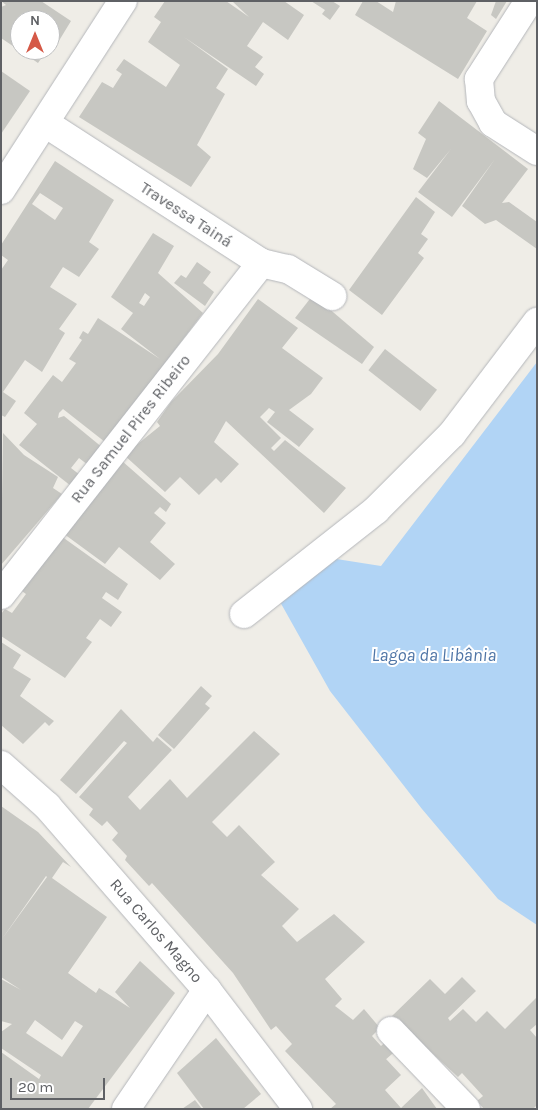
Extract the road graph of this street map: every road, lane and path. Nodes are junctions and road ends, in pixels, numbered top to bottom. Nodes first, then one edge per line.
1 (123, 1) edge
2 (530, 1) edge
3 (45, 123) junction
4 (537, 151) edge
5 (1, 190) edge
6 (261, 263) junction
7 (332, 296) dead end
8 (537, 322) edge
9 (1, 596) edge
10 (244, 614) dead end
11 (1, 765) edge
12 (207, 990) junction
13 (391, 1031) dead end
14 (126, 1109) edge
15 (298, 1109) edge
16 (466, 1109) edge

1 - 3 street
2 - 4 street
3 - 5 street
3 - 6 street, Travessa Tainá
6 - 7 street, Travessa Tainá
6 - 9 street, Rua Samuel Pires Ribeiro
8 - 10 street
11 - 12 street, Rua Carlos Magno
12 - 14 street
12 - 15 street, Rua Carlos Magno
13 - 16 street

